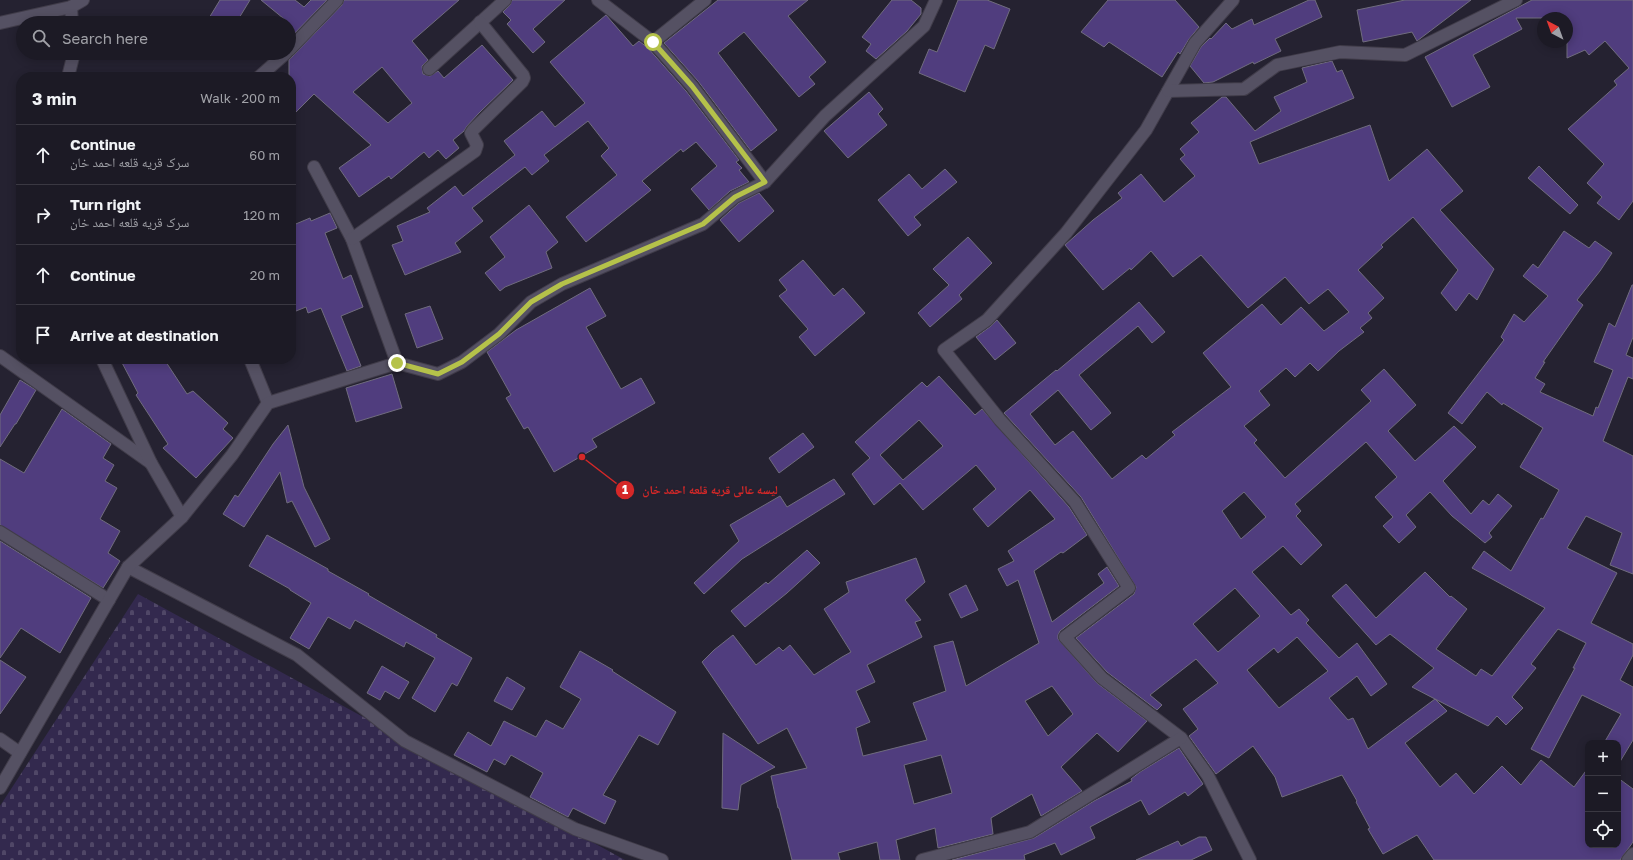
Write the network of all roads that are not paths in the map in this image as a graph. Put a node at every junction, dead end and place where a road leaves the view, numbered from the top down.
1 (83, 0) edge
2 (337, 0) edge
3 (505, 0) edge
4 (598, 0) edge
5 (705, 0) edge
6 (1233, 0) edge
7 (1516, 0) edge
8 (933, 1) edge
9 (71, 7) junction
10 (31, 16) edge
11 (72, 16) edge
12 (16, 19) edge
13 (480, 22) junction
14 (0, 23) edge
15 (653, 42) junction
16 (296, 43) edge
17 (72, 60) edge
18 (278, 60) edge
19 (429, 69) dead end
20 (69, 72) edge
21 (265, 72) edge
22 (1168, 91) junction
23 (314, 167) dead end
24 (765, 182) junction
25 (352, 239) junction
26 (0, 356) edge
27 (397, 363) junction
28 (104, 364) edge
29 (252, 364) edge
30 (268, 403) junction
31 (151, 463) junction
32 (182, 517) junction
33 (0, 532) edge
34 (128, 567) junction
35 (109, 600) junction
36 (1181, 738) junction
37 (0, 739) edge
38 (20, 753) junction
39 (0, 788) edge
40 (1633, 854) edge
41 (662, 860) edge
42 (922, 860) edge
43 (1250, 860) edge
44 (1628, 860) edge

1 - 9 street
2 - 16 street
3 - 13 street
4 - 15 street
5 - 15 street
6 - 22 street
7 - 22 street
8 - 24 street
9 - 10 street
9 - 11 street
12 - 14 street
13 - 19 street
13 - 25 street
15 - 24 street
17 - 20 street
18 - 21 street
22 - 36 street
23 - 25 street
24 - 27 street
25 - 27 street
26 - 31 street
27 - 30 street
28 - 31 street
29 - 30 street
30 - 32 street
31 - 32 street
32 - 34 street
33 - 35 street
34 - 35 street
34 - 41 street
35 - 38 street
36 - 42 street
36 - 43 street
37 - 38 street
38 - 39 street
40 - 44 street

